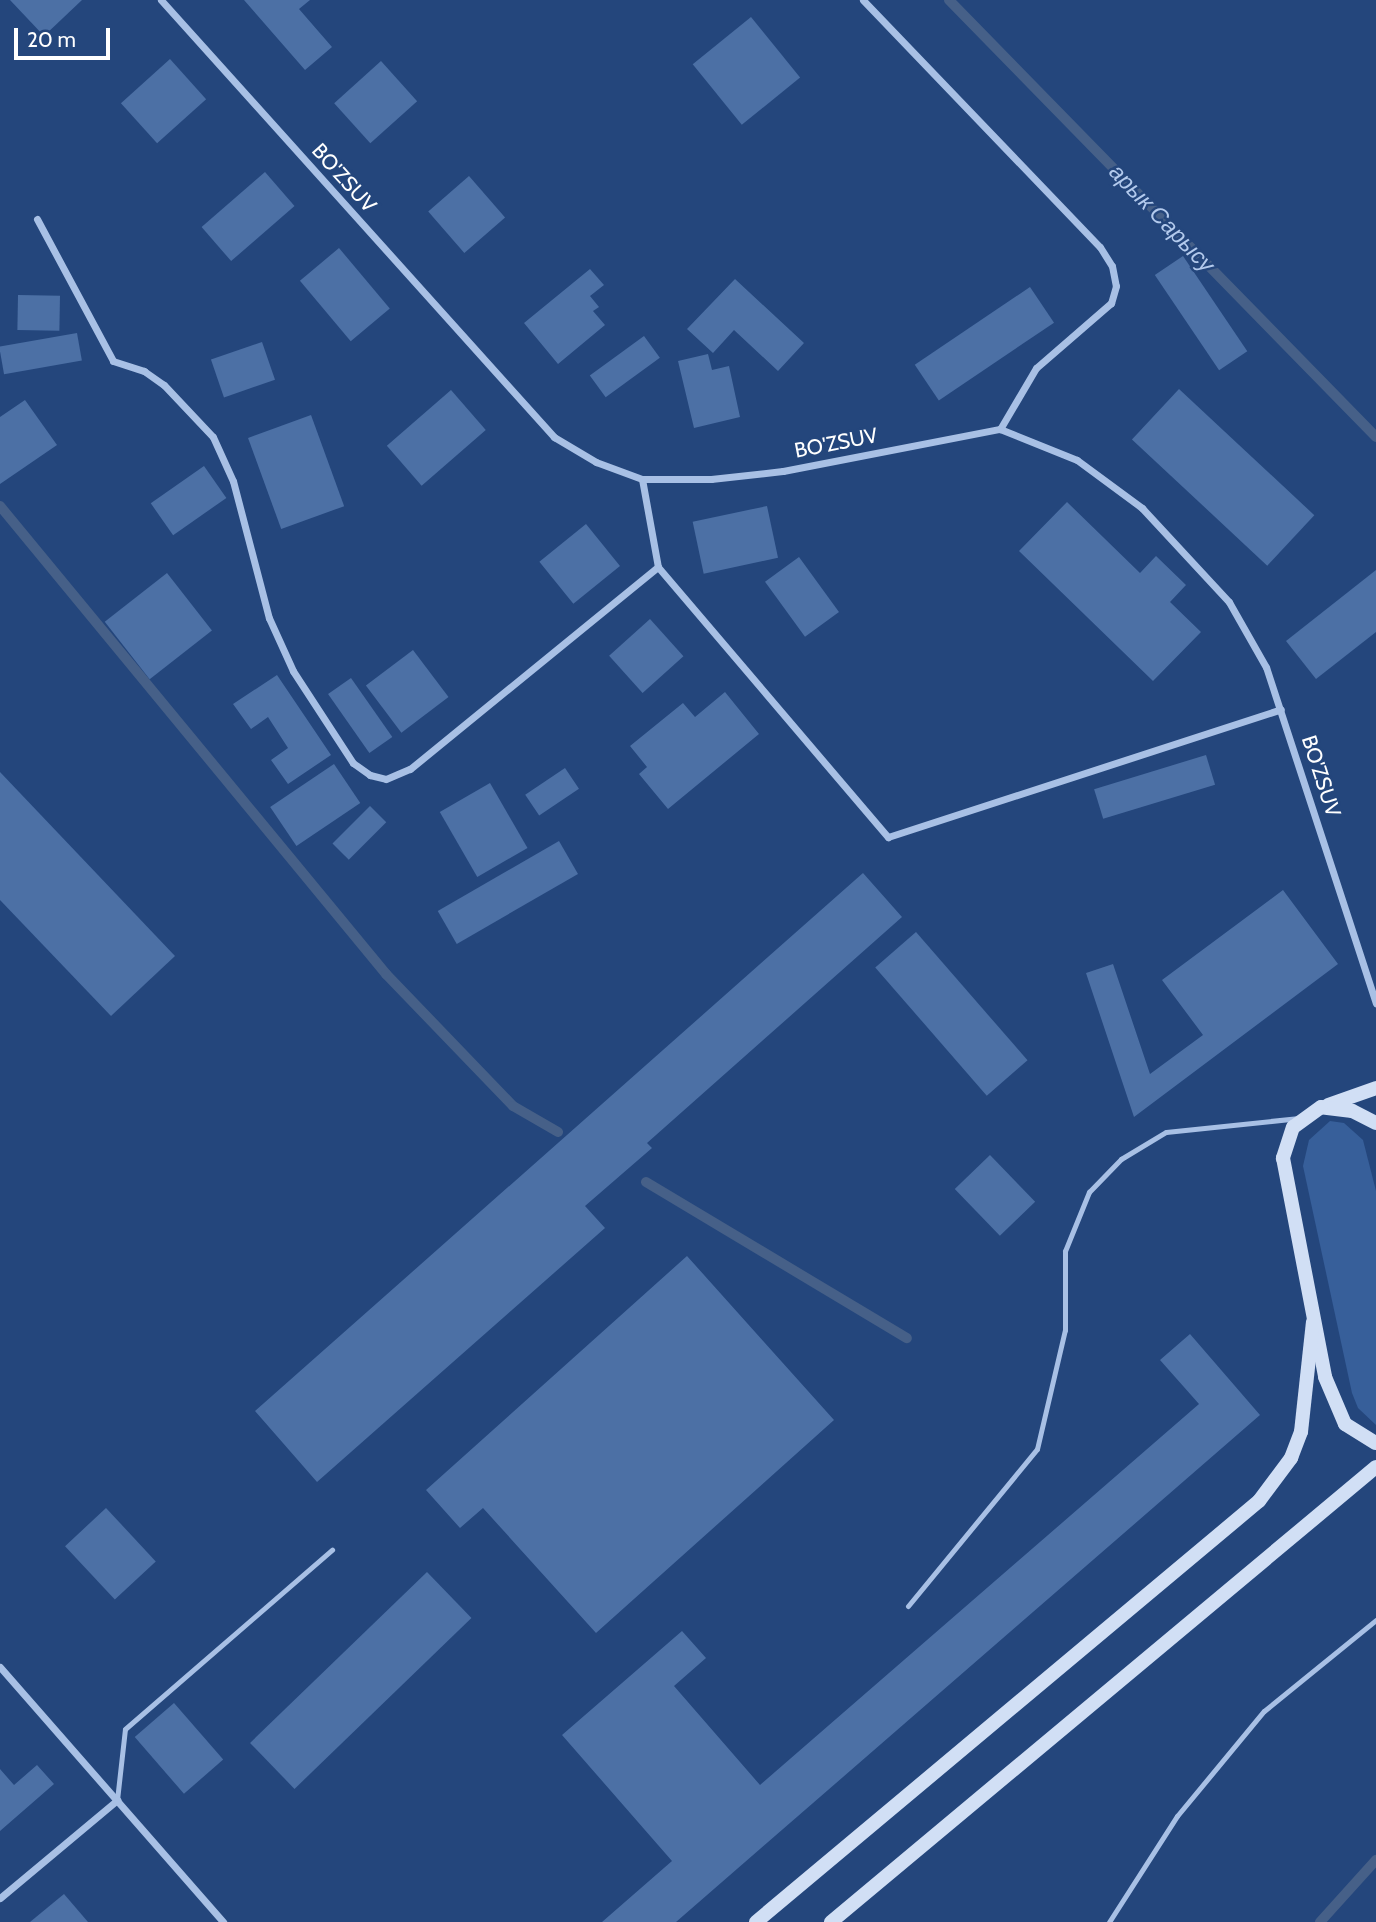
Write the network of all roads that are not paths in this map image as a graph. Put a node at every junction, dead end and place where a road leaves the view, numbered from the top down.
1 (160, 0) edge
2 (863, 0) edge
3 (37, 219) dead end
4 (1000, 429) junction
5 (642, 479) junction
6 (658, 567) junction
7 (1281, 709) junction
8 (1376, 1004) edge
9 (1376, 1088) edge
10 (1321, 1107) junction
11 (1302, 1118) junction
12 (1376, 1123) edge
13 (1313, 1322) junction
14 (1376, 1443) edge
15 (1376, 1467) edge
16 (332, 1550) dead end
17 (908, 1606) dead end
18 (1376, 1620) edge
19 (0, 1667) edge
20 (117, 1800) junction
21 (0, 1898) edge
22 (223, 1922) edge
23 (757, 1922) edge
24 (831, 1922) edge
25 (1109, 1922) edge

1 - 5 street, BO'ZSUV
2 - 4 street
3 - 6 street
4 - 5 street, BO'ZSUV
4 - 7 street, BO'ZSUV
5 - 6 street
6 - 7 street
7 - 8 street, BO'ZSUV
9 - 10 main road
10 - 11 main road
10 - 12 main road
11 - 13 main road
11 - 17 lane
13 - 14 main road
13 - 23 main road
15 - 24 main road
16 - 20 lane
18 - 25 lane
19 - 20 street
20 - 21 street
20 - 22 street

